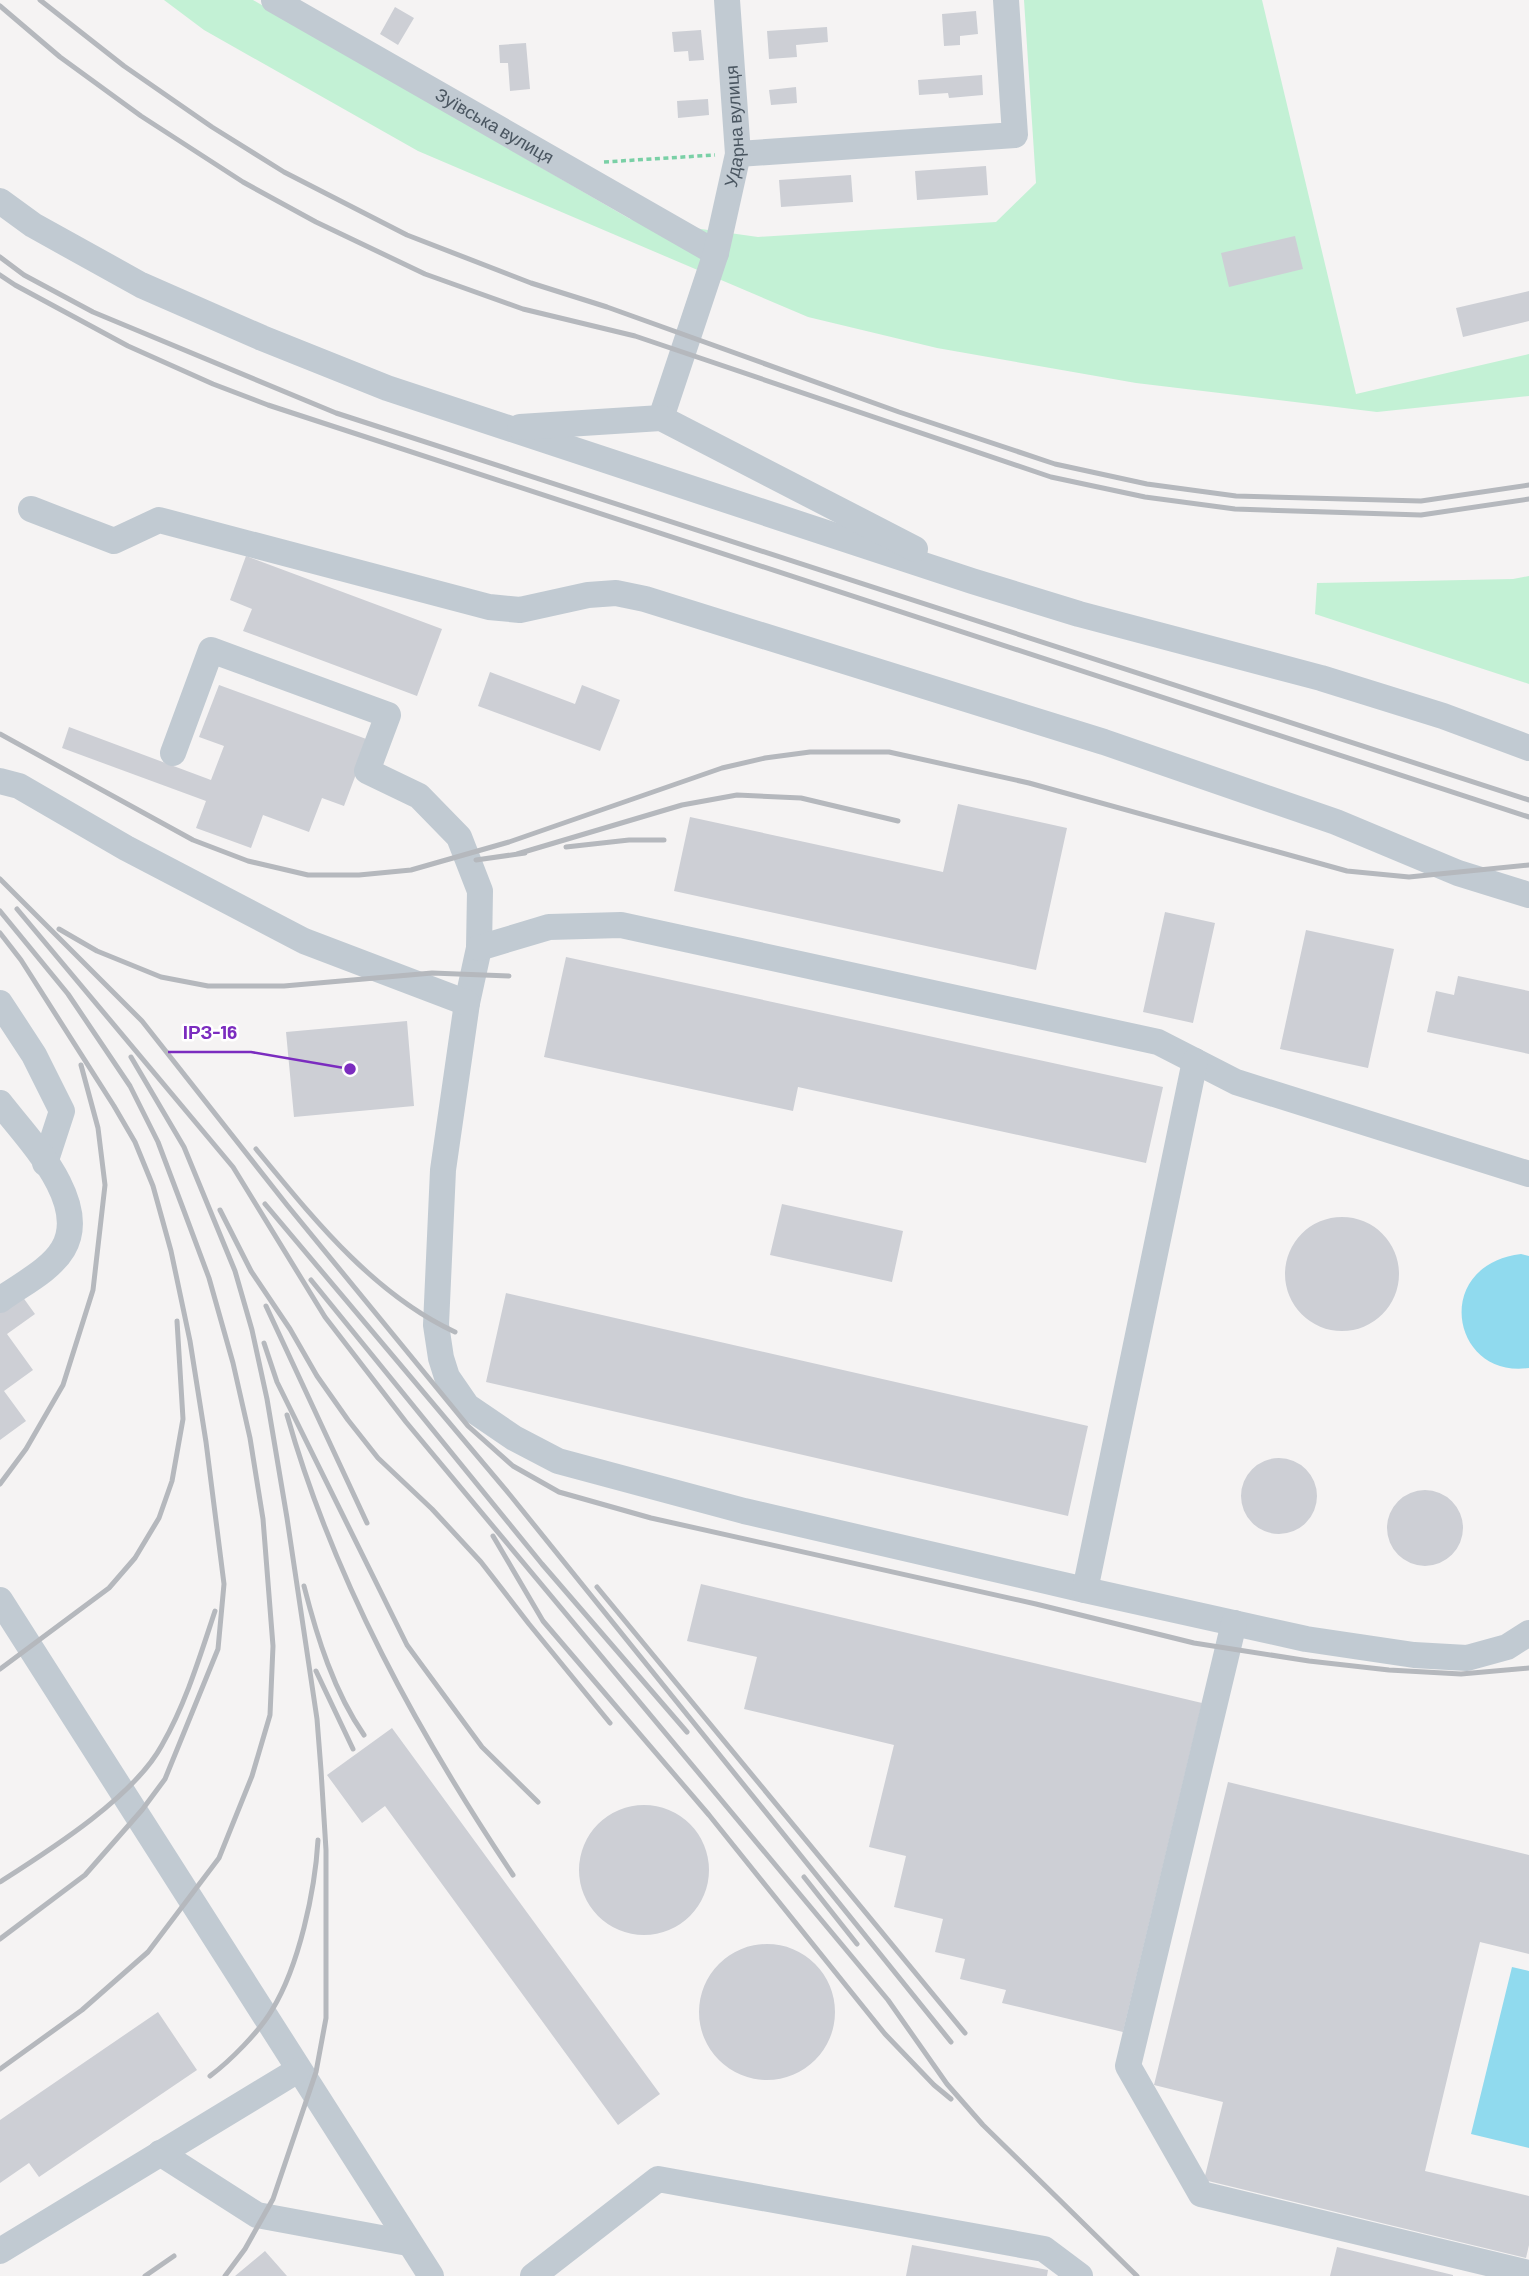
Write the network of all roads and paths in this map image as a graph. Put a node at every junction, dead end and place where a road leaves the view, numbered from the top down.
1 (274, 0) edge
2 (727, 0) edge
3 (1006, 0) edge
4 (738, 154) junction
5 (603, 162) dead end
6 (0, 201) edge
7 (716, 253) junction
8 (661, 418) junction
9 (506, 428) junction
10 (31, 509) dead end
11 (972, 581) junction
12 (1529, 748) edge
13 (173, 753) dead end
14 (0, 781) edge
15 (1529, 895) edge
16 (479, 948) junction
17 (0, 1003) edge
18 (467, 1003) junction
19 (1195, 1061) junction
20 (0, 1103) edge
21 (45, 1163) junction
22 (1529, 1174) edge
23 (0, 1300) edge
24 (1085, 1590) junction
25 (0, 1600) edge
26 (1234, 1623) junction
27 (1529, 1633) edge
28 (298, 2070) junction
29 (160, 2153) junction
30 (408, 2243) junction
31 (0, 2250) edge
32 (1529, 2273) edge
33 (431, 2276) edge
34 (533, 2276) edge
35 (1080, 2276) edge

1 - 7 street, Зуївська вулиця
2 - 4 street, Ударна вулиця
3 - 4 street
4 - 5 path
4 - 7 street, Ударна вулиця
6 - 9 street
7 - 8 street, Ударна вулиця
8 - 9 street
8 - 11 street
9 - 11 street
10 - 15 street
11 - 12 street
13 - 16 street
14 - 18 street
16 - 18 street
16 - 19 street
17 - 21 street
18 - 24 street
19 - 22 street
19 - 24 street
20 - 21 street
21 - 23 street
24 - 26 street
25 - 28 street
26 - 27 street
26 - 32 street
28 - 29 street
28 - 30 street
29 - 30 street
29 - 31 street
30 - 33 street
34 - 35 street

